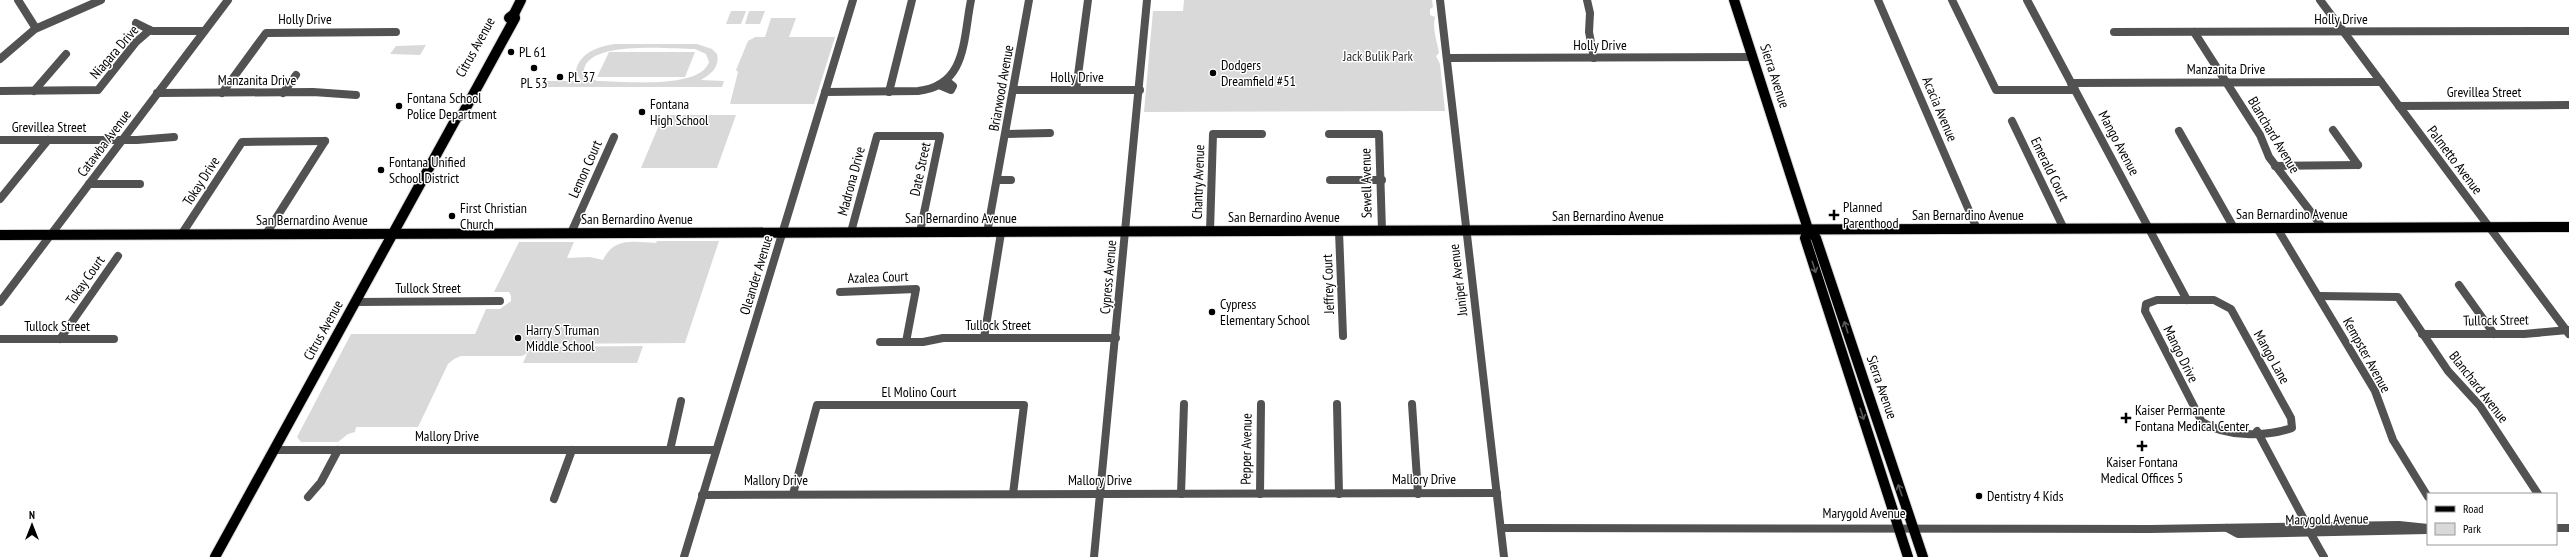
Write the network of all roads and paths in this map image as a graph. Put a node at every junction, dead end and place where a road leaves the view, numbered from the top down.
1 (18, 0) edge
2 (100, 0) edge
3 (228, 0) edge
4 (522, 0) edge
5 (853, 0) edge
6 (912, 0) edge
7 (971, 0) edge
8 (1029, 0) edge
9 (1088, 0) edge
10 (1147, 0) edge
11 (1440, 0) edge
12 (1587, 0) edge
13 (1734, 0) edge
14 (1878, 0) edge
15 (1952, 0) edge
16 (2027, 0) edge
17 (2320, 0) edge
18 (136, 23) dead end
19 (35, 27) junction
20 (150, 30) junction
21 (204, 31) junction
22 (2569, 31) edge
23 (396, 32) dead end
24 (2114, 32) dead end
25 (2194, 32) junction
26 (2343, 32) junction
27 (66, 54) dead end
28 (1753, 57) junction
29 (1446, 58) junction
30 (1594, 58) junction
31 (0, 59) edge
32 (296, 75) dead end
33 (2226, 82) junction
34 (2381, 82) junction
35 (2073, 86) junction
36 (1014, 90) junction
37 (1076, 90) junction
38 (1140, 90) junction
39 (0, 91) edge
40 (34, 91) junction
41 (826, 92) junction
42 (889, 92) junction
43 (157, 93) junction
44 (222, 93) junction
45 (284, 93) junction
46 (356, 95) dead end
47 (2569, 105) edge
48 (2398, 106) junction
49 (2012, 121) dead end
50 (2333, 130) dead end
51 (2179, 131) dead end
52 (1050, 133) dead end
53 (1006, 134) junction
54 (1262, 134) dead end
55 (1329, 134) dead end
56 (940, 136) joint
57 (174, 137) dead end
58 (614, 137) dead end
59 (0, 140) edge
60 (48, 140) junction
61 (122, 141) junction
62 (2275, 166) junction
63 (998, 180) junction
64 (1011, 180) dead end
65 (1330, 180) dead end
66 (1382, 180) junction
67 (89, 184) junction
68 (140, 184) dead end
69 (0, 199) edge
70 (2489, 227) junction
71 (2569, 227) edge
72 (2234, 228) junction
73 (2277, 228) junction
74 (2323, 228) junction
75 (1977, 229) junction
76 (2064, 229) junction
77 (2149, 229) junction
78 (1467, 230) junction
79 (1808, 230) junction
80 (1210, 231) junction
81 (1339, 231) junction
82 (1382, 231) junction
83 (851, 232) junction
84 (920, 232) junction
85 (987, 232) junction
86 (1125, 232) junction
87 (571, 233) junction
88 (784, 233) junction
89 (1001, 233) junction
90 (266, 234) junction
91 (394, 234) junction
92 (0, 235) edge
93 (49, 235) junction
94 (181, 235) junction
95 (118, 256) dead end
96 (2459, 285) dead end
97 (840, 292) dead end
98 (2319, 296) junction
99 (1, 298) edge
100 (2187, 300) junction
101 (500, 301) dead end
102 (356, 302) junction
103 (1835, 332) junction
104 (2568, 332) edge
105 (2422, 334) junction
106 (2494, 334) junction
107 (1343, 336) dead end
108 (984, 338) junction
109 (1116, 338) junction
110 (0, 339) edge
111 (60, 339) junction
112 (114, 339) dead end
113 (880, 342) dead end
114 (906, 342) junction
115 (1865, 384) junction
116 (681, 401) dead end
117 (1184, 404) dead end
118 (1261, 404) dead end
119 (1337, 404) dead end
120 (1412, 404) dead end
121 (2257, 431) junction
122 (274, 450) junction
123 (338, 450) junction
124 (572, 450) junction
125 (670, 450) junction
126 (716, 450) junction
127 (1497, 493) junction
128 (2537, 493) edge
129 (702, 494) junction
130 (793, 494) junction
131 (1013, 494) junction
132 (1100, 494) junction
133 (1181, 494) junction
134 (1260, 494) junction
135 (1339, 494) junction
136 (1418, 494) junction
137 (2427, 495) edge
138 (308, 497) dead end
139 (554, 498) dead end
140 (1898, 527) junction
141 (1501, 528) junction
142 (1912, 528) junction
143 (2309, 529) junction
144 (2427, 529) edge
145 (2427, 529) edge
146 (215, 557) edge
147 (684, 557) edge
148 (1094, 557) edge
149 (1504, 557) edge
150 (1908, 557) edge
151 (1922, 557) edge
152 (2324, 557) edge

1 - 19 street
2 - 19 street
3 - 21 street, Catawba Avenue
4 - 91 main road, Citrus Avenue
5 - 41 street, Oleander Avenue
6 - 42 street
7 - 42 street
8 - 36 street, Briarwood Avenue
9 - 37 street
10 - 38 street, Cypress Avenue
11 - 29 street, Juniper Avenue
12 - 30 street
13 - 28 main road, Sierra Avenue
14 - 75 street, Acacia Avenue
15 - 35 street, Manzanita Drive
16 - 35 street, Mango Avenue
17 - 26 street, Palmetto Avenue
18 - 20 street
19 - 31 street
20 - 21 street
20 - 40 street, Niagara Drive
21 - 43 street, Catawba Avenue
22 - 26 street, Holly Drive
23 - 44 street, Holly Drive
24 - 25 street, Holly Drive
25 - 26 street, Holly Drive
25 - 33 street, Blanchard Avenue
26 - 34 street, Palmetto Avenue
27 - 40 street
28 - 30 street, Holly Drive
28 - 79 main road, Sierra Avenue
29 - 30 street, Holly Drive
29 - 78 street, Juniper Avenue
32 - 45 street
33 - 34 street, Manzanita Drive
33 - 35 street, Manzanita Drive
33 - 62 street, Blanchard Avenue
34 - 48 street, Palmetto Avenue
35 - 77 street, Mango Avenue
36 - 37 street, Holly Drive
36 - 53 street, Briarwood Avenue
37 - 38 street, Holly Drive
38 - 86 street, Cypress Avenue
39 - 40 street
41 - 42 street
41 - 88 street, Oleander Avenue
43 - 44 street, Manzanita Drive
43 - 61 street, Catawba Avenue
44 - 45 street, Manzanita Drive
45 - 46 street, Manzanita Drive
47 - 48 street, Grevillea Street
48 - 70 street, Palmetto Avenue
49 - 76 street, Emerald Court
50 - 62 street
51 - 72 street
52 - 53 street
53 - 63 street, Briarwood Avenue
54 - 80 street, Chantry Avenue
55 - 66 street, Sewell Avenue
56 - 83 street, Madrona Drive
56 - 84 street, Date Street
57 - 61 street, Grevillea Street
58 - 87 street, Lemon Court
59 - 60 street, Grevillea Street
60 - 61 street, Grevillea Street
60 - 69 street
61 - 67 street, Catawba Avenue
62 - 74 street, Blanchard Avenue
63 - 64 street
63 - 85 street, Briarwood Avenue
65 - 66 street
66 - 82 street, Sewell Avenue
67 - 68 street
67 - 93 street, Catawba Avenue
70 - 71 main road, San Bernardino Avenue
70 - 74 main road, San Bernardino Avenue
70 - 104 street, Palmetto Avenue
72 - 73 main road, San Bernardino Avenue
72 - 77 main road, San Bernardino Avenue
73 - 74 main road, San Bernardino Avenue
73 - 98 street, Kempster Avenue
75 - 76 main road, San Bernardino Avenue
75 - 79 main road, San Bernardino Avenue
76 - 77 main road, San Bernardino Avenue
77 - 100 street, Mango Avenue
78 - 79 main road, San Bernardino Avenue
78 - 82 main road, San Bernardino Avenue
78 - 127 street, Juniper Avenue
79 -> 103 main road, Sierra Avenue
115 -> 79 main road, Sierra Avenue
80 - 81 main road, San Bernardino Avenue
80 - 86 main road, San Bernardino Avenue
81 - 82 main road, San Bernardino Avenue
81 - 107 street, Jeffrey Court
83 - 84 main road, San Bernardino Avenue
83 - 88 main road, San Bernardino Avenue
84 - 85 main road, San Bernardino Avenue
85 - 89 main road, San Bernardino Avenue
86 - 89 main road, San Bernardino Avenue
86 - 109 street, Cypress Avenue
87 - 88 main road, San Bernardino Avenue
87 - 91 main road, San Bernardino Avenue
88 - 126 street, Oleander Avenue
89 - 108 street
90 - 91 main road, San Bernardino Avenue
90 - 94 main road, San Bernardino Avenue
90 - 94 street, Tokay Drive
91 - 102 main road, Citrus Avenue
92 - 93 main road, San Bernardino Avenue
93 - 94 main road, San Bernardino Avenue
93 - 99 street, Catawba Avenue
95 - 111 street, Tokay Court
96 - 106 street
97 - 114 street, Azalea Court
98 - 105 street, Blanchard Avenue
98 - 137 street, Kempster Avenue
100 - 121 street, Mango Lane
100 - 121 street, Mango Drive
101 - 102 street, Tullock Street
102 - 122 main road, Citrus Avenue
103 - 115 main road
103 -> 140 main road, Sierra Avenue
104 - 106 street, Tullock Street
105 - 106 street, Tullock Street
105 - 128 street, Blanchard Avenue
108 - 109 street, Tullock Street
108 - 114 street, Tullock Street
109 - 132 street, Cypress Avenue
110 - 111 street, Tullock Street
111 - 112 street, Tullock Street
113 - 114 street, Tullock Street
142 -> 115 main road, Sierra Avenue
116 - 125 street
117 - 133 street
118 - 134 street, Pepper Avenue
119 - 135 street
120 - 136 street
121 - 143 street
122 - 123 street, Mallory Drive
122 - 146 main road, Citrus Avenue
123 - 124 street, Mallory Drive
123 - 138 street
124 - 125 street, Mallory Drive
124 - 139 street
125 - 126 street, Mallory Drive
126 - 129 street, Oleander Avenue
127 - 136 street, Mallory Drive
127 - 141 street, Juniper Avenue
129 - 130 street, Mallory Drive
129 - 147 street, Oleander Avenue
130 - 131 street, Mallory Drive
130 - 131 street, El Molino Court
131 - 132 street, Mallory Drive
132 - 133 street, Mallory Drive
132 - 148 street, Cypress Avenue
133 - 134 street, Mallory Drive
134 - 135 street, Mallory Drive
135 - 136 street, Mallory Drive
140 - 141 street, Marygold Avenue
140 - 142 street, Marygold Avenue
140 - 150 main road, Sierra Avenue
141 - 149 street, Juniper Avenue
142 - 143 street, Marygold Avenue
142 - 151 main road, Sierra Avenue
143 - 144 street, Marygold Avenue
143 - 145 street, Marygold Avenue
143 - 152 street

